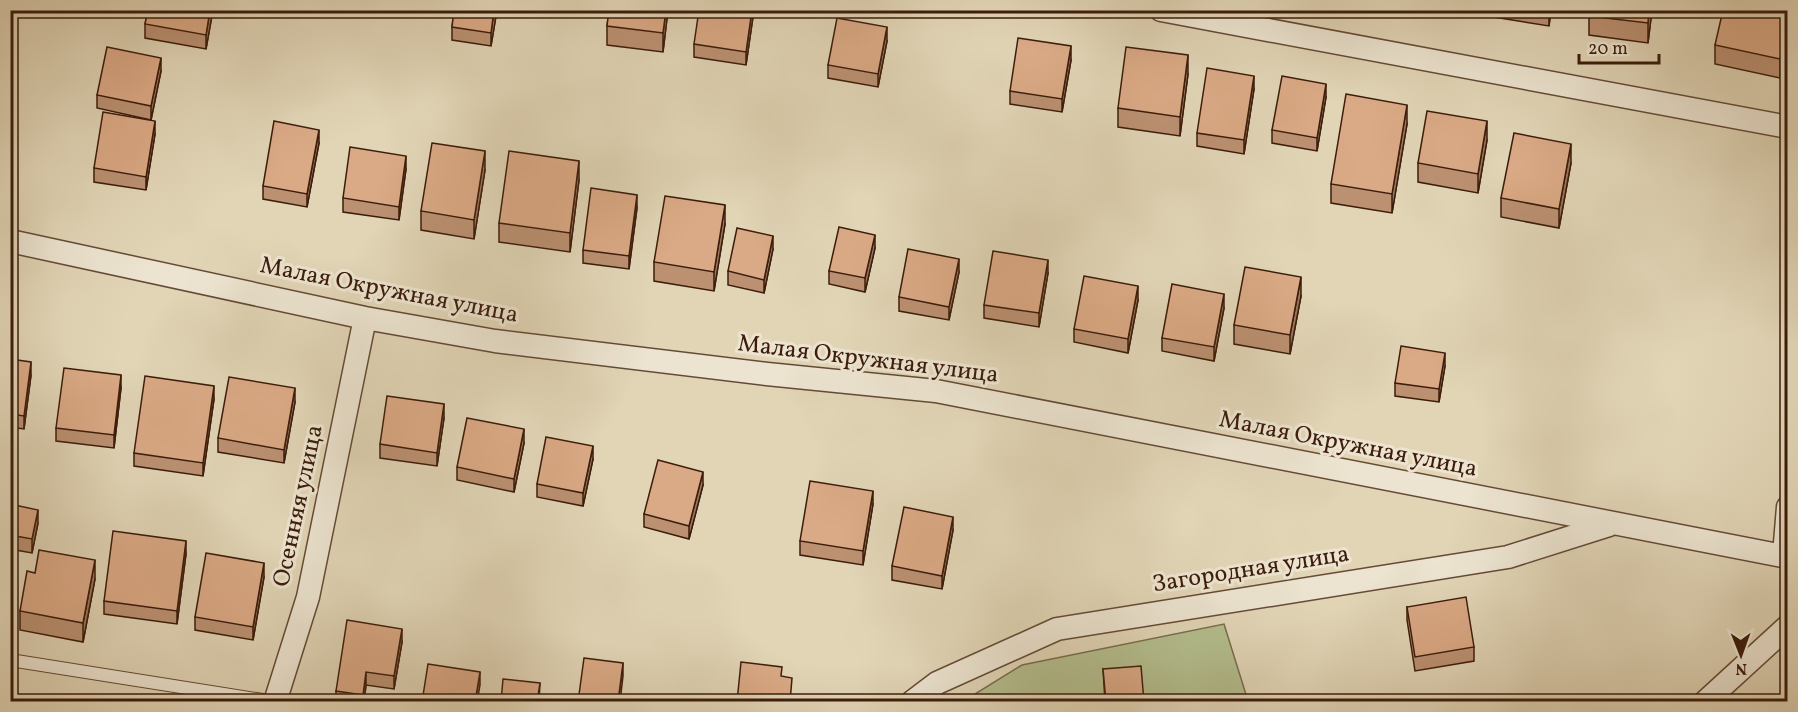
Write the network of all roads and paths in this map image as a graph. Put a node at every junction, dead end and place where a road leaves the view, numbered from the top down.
1 (1161, 10) edge
2 (1788, 127) edge
3 (10, 241) edge
4 (365, 318) junction
5 (1788, 507) edge
6 (1610, 524) junction
7 (1786, 556) edge
8 (1788, 626) edge
9 (10, 660) edge
10 (275, 702) edge
11 (912, 702) edge
12 (1705, 702) edge

1 - 2 street
3 - 4 street, Малая Окружная улица
4 - 6 street, Малая Окружная улица
4 - 10 street, Осенняя улица
5 - 7 street
6 - 7 street, Малая Окружная улица
6 - 11 street, Загородная улица
8 - 12 street
9 - 10 lane

